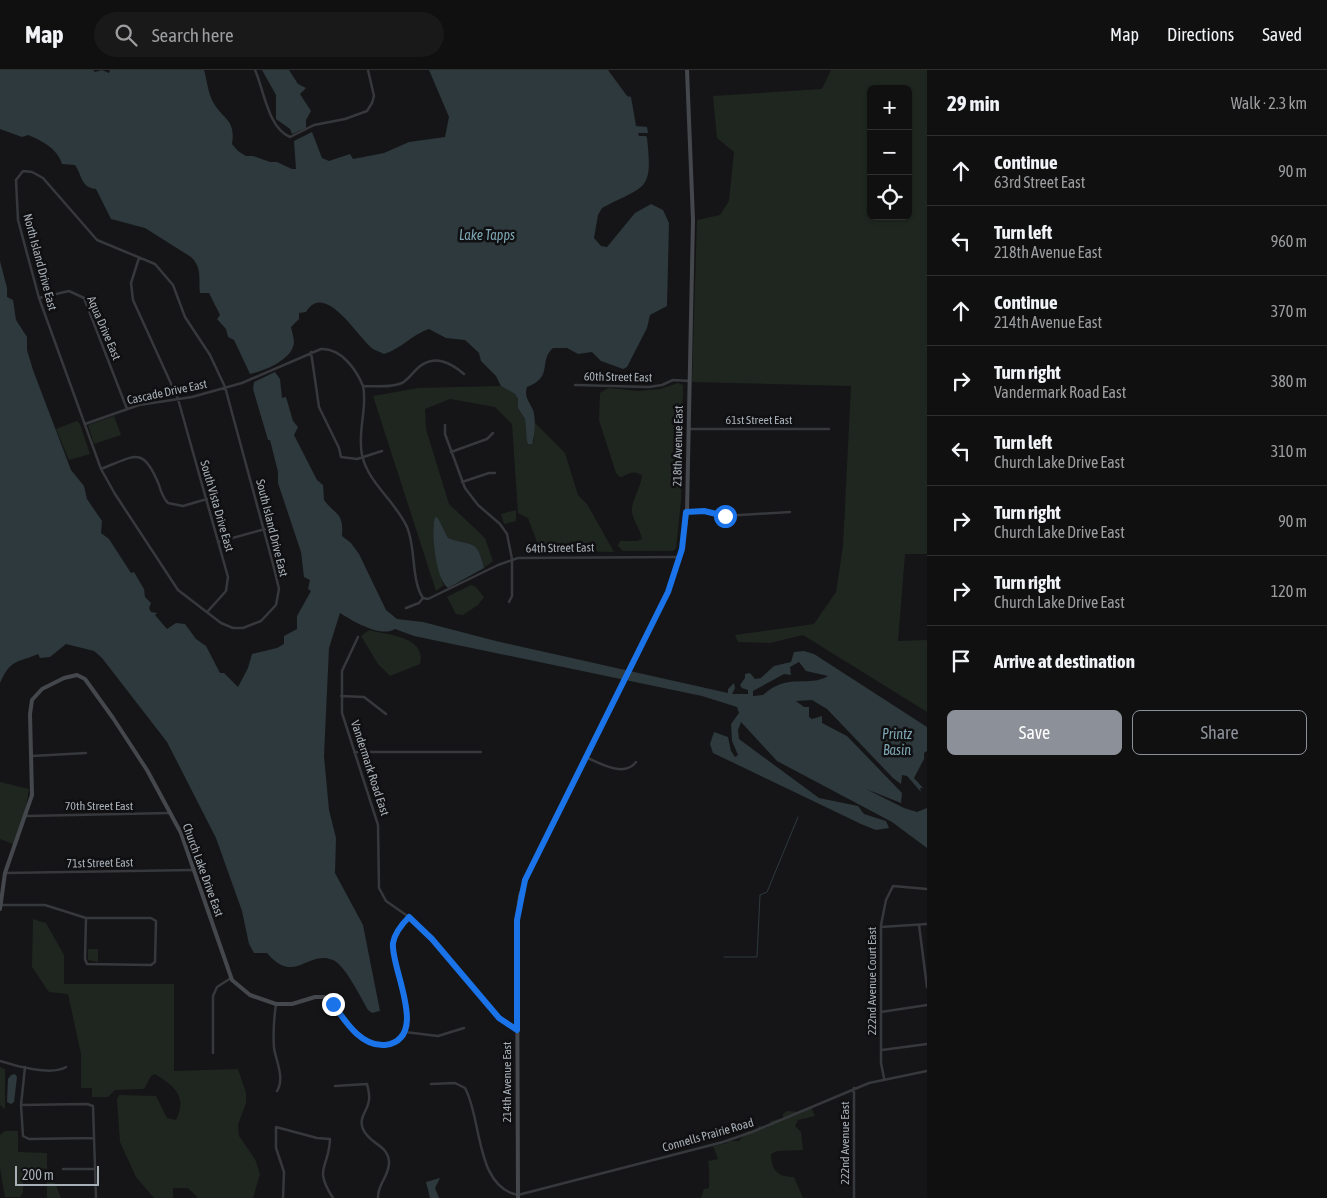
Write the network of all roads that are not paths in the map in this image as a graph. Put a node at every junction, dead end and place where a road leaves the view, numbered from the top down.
1 (254, 70) edge
2 (368, 70) edge
3 (687, 70) edge
4 (139, 258) junction
5 (39, 298) junction
6 (311, 352) junction
7 (464, 374) dead end
8 (690, 381) junction
9 (575, 385) dead end
10 (363, 386) junction
11 (225, 388) junction
12 (178, 399) junction
13 (127, 409) junction
14 (85, 424) junction
15 (445, 425) dead end
16 (688, 429) junction
17 (829, 429) dead end
18 (493, 433) dead end
19 (382, 451) dead end
20 (451, 452) junction
21 (363, 458) junction
22 (101, 469) junction
23 (495, 473) dead end
24 (462, 482) junction
25 (206, 499) junction
26 (686, 512) junction
27 (790, 512) dead end
28 (265, 529) junction
29 (218, 542) junction
30 (666, 557) junction
31 (680, 557) junction
32 (512, 559) junction
33 (676, 567) junction
34 (424, 598) junction
35 (509, 602) dead end
36 (406, 608) dead end
37 (208, 611) junction
38 (358, 638) dead end
39 (341, 696) junction
40 (386, 714) dead end
41 (354, 752) junction
42 (481, 752) dead end
43 (86, 753) dead end
44 (32, 756) junction
45 (585, 757) junction
46 (636, 762) dead end
47 (171, 813) junction
48 (27, 816) junction
49 (194, 870) junction
50 (5, 873) junction
51 (526, 877) joint
52 (927, 889) edge
53 (0, 906) edge
54 (0, 909) edge
55 (409, 917) junction
56 (86, 918) junction
57 (927, 924) edge
58 (918, 925) junction
59 (881, 927) junction
60 (231, 978) junction
61 (927, 987) edge
62 (276, 1004) junction
63 (927, 1005) edge
64 (881, 1012) junction
65 (464, 1028) dead end
66 (517, 1030) junction
67 (405, 1032) junction
68 (927, 1044) edge
69 (881, 1050) junction
70 (213, 1053) dead end
71 (0, 1061) edge
72 (26, 1067) junction
73 (66, 1067) dead end
74 (927, 1071) edge
75 (884, 1078) junction
76 (431, 1084) dead end
77 (335, 1086) dead end
78 (854, 1088) junction
79 (277, 1091) dead end
80 (21, 1105) junction
81 (94, 1138) junction
82 (63, 1169) dead end
83 (95, 1169) junction
84 (518, 1196) edge
85 (96, 1198) edge
86 (283, 1198) edge
87 (333, 1198) edge
88 (378, 1198) edge
89 (854, 1198) edge

1 - 2 street
3 - 8 street, 218th Avenue East
4 - 5 street, North Island Drive East
4 - 11 street, North Island Drive East
4 - 12 street, South Vista Drive East
5 - 13 street, Aqua Drive East
5 - 14 street, North Island Drive East
6 - 10 street
6 - 11 street, Cascade Drive East
6 - 21 street
7 - 10 street
8 - 9 street, 60th Street East
8 - 16 street, 218th Avenue East
10 - 21 street
11 - 12 street, Cascade Drive East
11 - 28 street, South Island Drive East
12 - 13 street, Cascade Drive East
12 - 25 street, South Vista Drive East
13 - 14 street, Cascade Drive East
14 - 22 street, South Island Drive East
15 - 20 street
16 - 17 street, 61st Street East
16 - 26 street, 218th Avenue East
18 - 20 street
19 - 21 street
20 - 24 street
21 - 34 street
22 - 25 street
22 - 37 street, South Island Drive East
23 - 24 street
24 - 32 street
25 - 29 street, South Vista Drive East
26 - 27 street
26 - 31 street, 218th Avenue East
28 - 29 street
28 - 37 street, South Island Drive East
29 - 37 street, South Vista Drive East
30 - 31 street, 64th Street East
30 - 32 street, 64th Street East
30 - 33 street
31 - 33 street, 218th Avenue East
32 - 34 street, 64th Street East
32 - 35 street
33 - 45 street, 218th Avenue East
34 - 36 street, 64th Street East
38 - 39 street, Vandermark Road East
39 - 40 street
39 - 41 street, Vandermark Road East
41 - 42 street
41 - 55 street, Vandermark Road East
43 - 44 street
44 - 47 street, Church Lake Drive East
44 - 48 street, Church Lake Drive East
45 - 46 street
45 - 51 street, 218th Avenue East
47 - 48 street, 70th Street East
47 - 49 street, Church Lake Drive East
48 - 50 street, Church Lake Drive East
49 - 50 street, 71st Street East
49 - 60 street, Church Lake Drive East
50 - 53 street, Church Lake Drive East
51 - 66 street, 214th Avenue East
52 - 59 street, 222nd Avenue Court East
53 - 54 street, Church Lake Drive East
53 - 56 street
55 - 66 street, Vandermark Road East
55 - 67 street
56 - 56 street
57 - 58 street
58 - 59 street
58 - 61 street
59 - 64 street, 222nd Avenue Court East
60 - 62 street
60 - 70 street
62 - 67 street
62 - 79 street
63 - 64 street
64 - 69 street, 222nd Avenue Court East
65 - 67 street
66 - 84 street, 214th Avenue East
68 - 69 street
69 - 75 street, 222nd Avenue Court East
71 - 72 street
72 - 73 street
72 - 80 street
74 - 75 street, Connells Prairie Road
75 - 78 street, Connells Prairie Road
76 - 84 street
77 - 88 street
78 - 84 street, Connells Prairie Road
78 - 89 street, 222nd Avenue East
80 - 81 street
80 - 81 street
81 - 83 street
82 - 83 street
83 - 85 street
86 - 87 street

